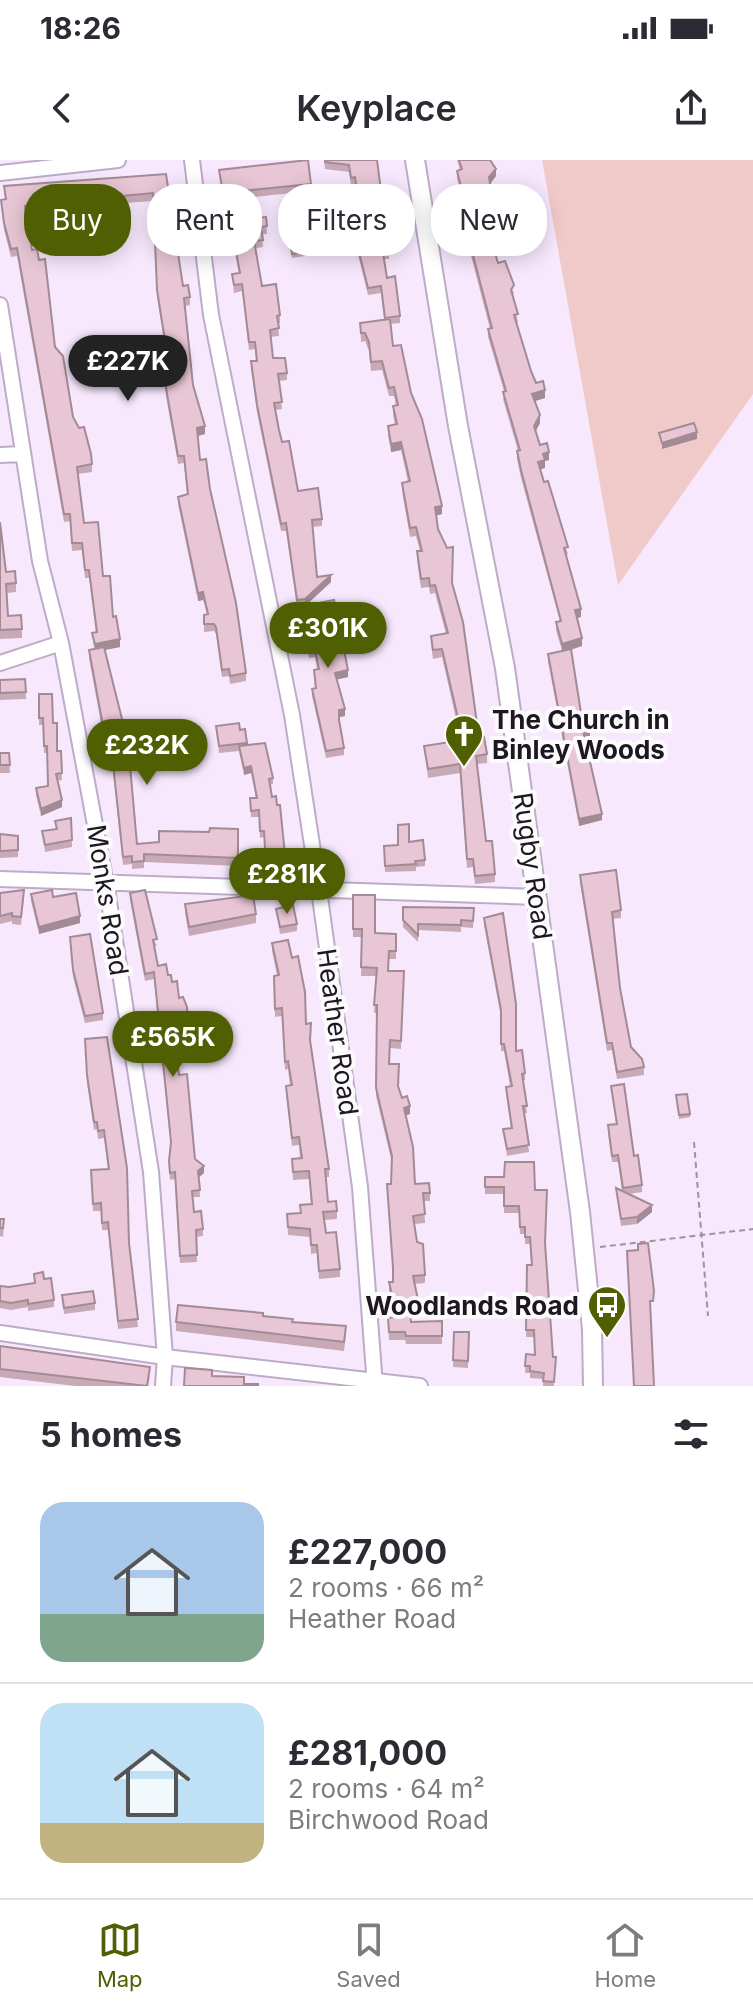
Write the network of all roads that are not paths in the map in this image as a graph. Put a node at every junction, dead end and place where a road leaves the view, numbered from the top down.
1 (118, 160) edge
2 (192, 160) edge
3 (415, 160) edge
4 (0, 173) edge
5 (0, 305) edge
6 (23, 454) junction
7 (0, 455) edge
8 (61, 643) junction
9 (0, 663) edge
10 (0, 879) edge
11 (105, 881) junction
12 (319, 890) junction
13 (538, 897) junction
14 (0, 1333) edge
15 (165, 1357) junction
16 (375, 1384) edge
17 (163, 1386) edge
18 (420, 1386) edge
19 (593, 1386) edge

1 - 4 street
2 - 12 street, Heather Road
3 - 13 main road, Rugby Road
5 - 6 street, Monks Road
6 - 7 street
6 - 8 street, Monks Road
8 - 9 street
8 - 11 street, Monks Road
10 - 11 street
11 - 12 street
11 - 15 street, Monks Road
12 - 13 street
12 - 16 street, Heather Road
13 - 19 main road, Rugby Road
14 - 15 street
15 - 16 street
15 - 17 street, Monks Road
16 - 18 street

